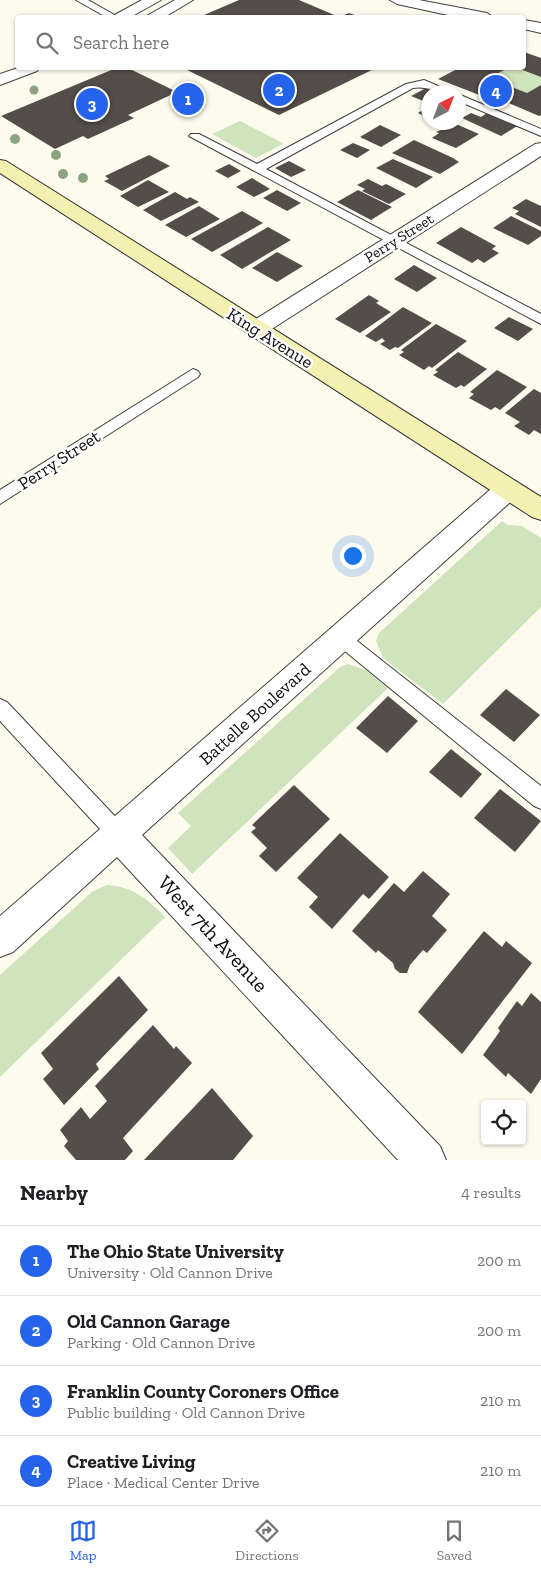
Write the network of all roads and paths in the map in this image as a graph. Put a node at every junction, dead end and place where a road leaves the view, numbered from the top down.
1 (81, 0) edge
2 (154, 0) edge
3 (186, 0) edge
4 (397, 0) edge
5 (110, 15) edge
6 (122, 15) edge
7 (156, 15) edge
8 (472, 15) edge
9 (15, 59) edge
10 (0, 65) edge
11 (26, 70) edge
12 (0, 80) edge
13 (429, 85) edge
14 (466, 100) edge
15 (541, 133) edge
16 (195, 136) dead end
17 (541, 148) edge
18 (0, 166) edge
19 (257, 169) junction
20 (394, 242) junction
21 (539, 315) edge
22 (256, 329) junction
23 (193, 374) dead end
24 (508, 489) junction
25 (0, 498) edge
26 (541, 510) edge
27 (341, 638) junction
28 (0, 708) edge
29 (541, 798) edge
30 (119, 835) junction
31 (0, 938) edge
32 (426, 1160) edge

1 - 5 lane
2 - 6 street
3 - 7 street
4 - 8 street
9 - 10 street
11 - 12 street
13 - 19 lane
14 - 15 lane
16 - 19 lane
17 - 20 street, Perry Street
18 - 22 street, King Avenue
19 - 20 lane
20 - 21 lane
20 - 22 street, Perry Street
22 - 24 street, King Avenue
23 - 25 lane, Perry Street
24 - 26 street, King Avenue
24 - 27 street, Battelle Boulevard
27 - 29 lane
27 - 30 street, Battelle Boulevard
28 - 30 lane, West 7th Avenue
30 - 31 street, Battelle Boulevard
30 - 32 street, West 7th Avenue

